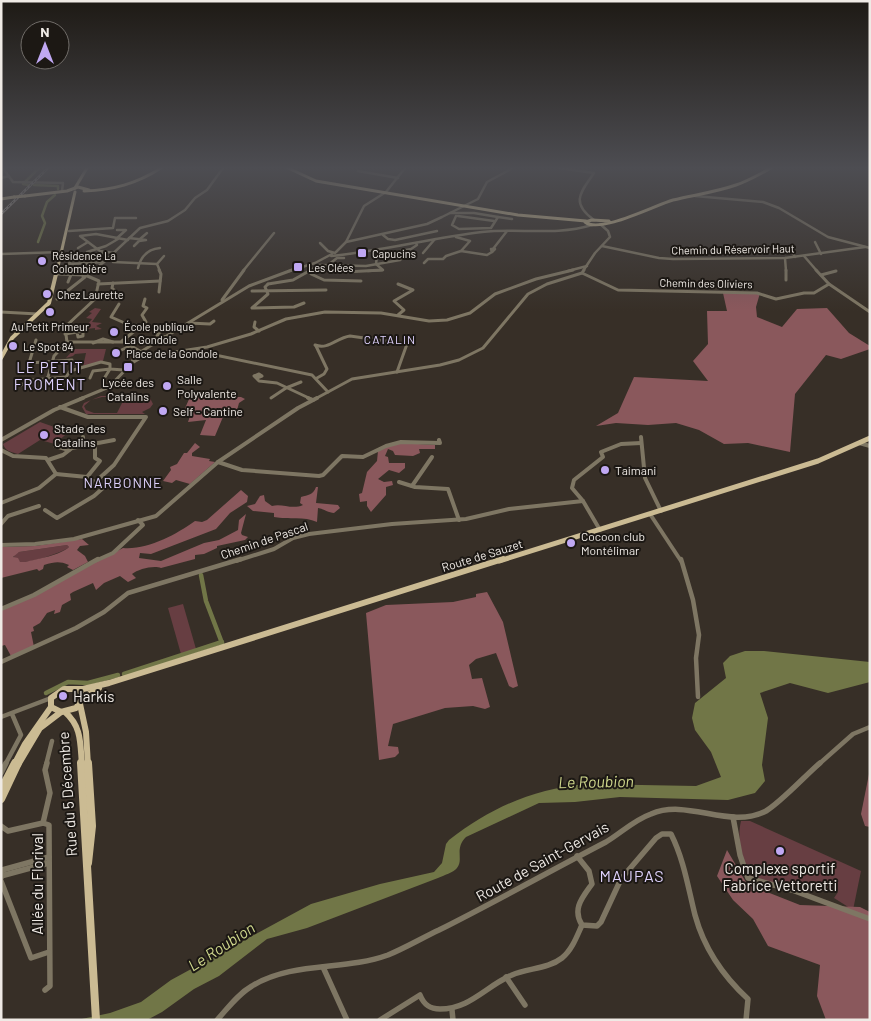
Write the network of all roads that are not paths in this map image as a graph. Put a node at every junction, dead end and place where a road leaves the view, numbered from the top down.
1 (68, 216) edge
2 (73, 216) edge
3 (176, 216) edge
4 (359, 216) edge
5 (445, 216) edge
6 (452, 216) edge
7 (456, 216) junction
8 (464, 216) edge
9 (486, 216) edge
10 (524, 216) edge
11 (585, 216) edge
12 (634, 216) edge
13 (792, 216) edge
14 (498, 217) junction
15 (136, 218) dead end
16 (473, 218) junction
17 (512, 219) dead end
18 (495, 221) junction
19 (587, 221) junction
20 (468, 223) dead end
21 (599, 223) junction
22 (592, 226) junction
23 (130, 228) dead end
24 (584, 228) junction
25 (605, 229) joint
26 (117, 230) dead end
27 (126, 230) junction
28 (69, 231) junction
29 (437, 231) dead end
30 (507, 231) junction
31 (147, 233) dead end
32 (274, 233) dead end
33 (383, 235) junction
34 (449, 237) junction
35 (117, 239) junction
36 (129, 239) junction
37 (435, 239) junction
38 (140, 240) junction
39 (88, 242) junction
40 (346, 242) junction
41 (815, 242) dead end
42 (320, 243) dead end
43 (416, 243) junction
44 (134, 246) dead end
45 (602, 246) junction
46 (865, 247) junction
47 (78, 248) dead end
48 (160, 248) dead end
49 (870, 248) edge
50 (98, 249) junction
51 (63, 250) junction
52 (791, 250) dead end
53 (87, 252) dead end
54 (106, 252) junction
55 (114, 252) junction
56 (461, 252) junction
57 (337, 253) junction
58 (422, 253) dead end
59 (1, 254) edge
60 (821, 254) junction
61 (90, 256) dead end
62 (164, 256) dead end
63 (804, 256) junction
64 (403, 257) dead end
65 (795, 257) junction
66 (344, 258) dead end
67 (785, 258) junction
68 (94, 262) junction
69 (104, 262) junction
70 (114, 262) dead end
71 (138, 263) junction
72 (424, 263) dead end
73 (158, 264) junction
74 (328, 264) junction
75 (376, 264) junction
76 (86, 265) dead end
77 (316, 265) junction
78 (587, 266) junction
79 (73, 268) joint
80 (138, 268) dead end
81 (311, 269) junction
82 (836, 271) dead end
83 (345, 272) dead end
84 (582, 273) junction
85 (58, 274) junction
86 (70, 274) junction
87 (820, 275) junction
88 (86, 277) junction
89 (786, 280) dead end
90 (160, 281) junction
91 (264, 281) junction
92 (360, 281) dead end
93 (68, 282) dead end
94 (113, 283) junction
95 (98, 284) junction
96 (268, 284) junction
97 (398, 284) dead end
98 (829, 284) junction
99 (115, 290) dead end
100 (266, 290) junction
101 (326, 290) dead end
102 (257, 291) dead end
103 (159, 292) dead end
104 (275, 292) junction
105 (268, 294) junction
106 (57, 299) dead end
107 (145, 299) dead end
108 (222, 301) junction
109 (304, 303) dead end
110 (119, 304) dead end
111 (1, 312) edge
112 (870, 312) edge
113 (38, 314) junction
114 (398, 315) junction
115 (72, 319) junction
116 (80, 320) dead end
117 (214, 321) dead end
118 (255, 322) dead end
119 (189, 323) junction
120 (141, 326) junction
121 (178, 330) junction
122 (259, 331) junction
123 (77, 332) dead end
124 (65, 334) junction
125 (166, 337) junction
126 (36, 340) dead end
127 (122, 341) junction
128 (67, 342) junction
129 (315, 345) joint
130 (130, 346) junction
131 (194, 350) joint
132 (199, 350) junction
133 (115, 353) dead end
134 (141, 353) junction
135 (151, 355) joint
136 (1, 358) edge
137 (52, 362) junction
138 (132, 363) joint
139 (71, 364) dead end
140 (110, 369) junction
141 (124, 370) junction
142 (398, 372) junction
143 (105, 377) dead end
144 (90, 378) dead end
145 (257, 378) dead end
146 (317, 378) junction
147 (46, 379) junction
148 (301, 382) dead end
149 (41, 383) dead end
150 (21, 385) dead end
151 (286, 388) junction
152 (328, 392) junction
153 (271, 398) dead end
154 (313, 400) junction
155 (60, 407) junction
156 (13, 434) joint
157 (870, 436) edge
158 (82, 437) dead end
159 (641, 437) dead end
160 (114, 440) dead end
161 (439, 440) dead end
162 (1, 441) edge
163 (95, 443) junction
164 (641, 443) junction
165 (859, 443) junction
166 (83, 445) junction
167 (56, 446) dead end
168 (870, 446) edge
169 (1, 450) edge
170 (69, 450) junction
171 (432, 457) dead end
172 (48, 460) junction
173 (218, 462) junction
174 (56, 474) junction
175 (87, 477) junction
176 (398, 482) dead end
177 (94, 483) junction
178 (412, 486) junction
179 (583, 501) junction
180 (1, 502) edge
181 (39, 506) dead end
182 (45, 510) dead end
183 (661, 511) junction
184 (650, 514) junction
185 (156, 516) junction
186 (138, 520) junction
187 (458, 520) junction
188 (1, 524) edge
189 (144, 525) junction
190 (600, 530) junction
191 (1, 545) edge
192 (2, 608) edge
193 (1, 662) edge
194 (108, 683) junction
195 (79, 689) junction
196 (698, 696) dead end
197 (52, 698) junction
198 (82, 701) junction
199 (51, 707) junction
200 (63, 712) junction
201 (12, 714) junction
202 (1, 718) edge
203 (870, 727) edge
204 (52, 741) dead end
205 (1, 773) edge
206 (1, 790) edge
207 (1, 799) edge
208 (733, 817) junction
209 (43, 824) junction
210 (1, 826) edge
211 (577, 856) junction
212 (49, 860) junction
213 (1, 878) edge
214 (86, 879) junction
215 (688, 882) joint
216 (870, 919) edge
217 (582, 925) junction
218 (50, 952) junction
219 (323, 967) junction
220 (506, 977) junction
221 (45, 990) dead end
222 (526, 1005) dead end
223 (452, 1010) junction
224 (96, 1020) edge
225 (217, 1020) edge
226 (347, 1020) edge
227 (380, 1020) edge
228 (453, 1020) edge
229 (746, 1020) edge

1 - 51 main road
2 - 28 main road
3 - 36 street
4 - 40 street
5 - 33 street
6 - 7 street
7 - 16 street
7 - 18 street
8 - 18 street
9 - 14 street
10 - 19 main road
11 - 19 street
12 - 21 main road
13 - 46 street
14 - 17 street
14 - 18 street
15 - 28 street
16 - 18 street
16 - 20 street
19 - 21 main road
19 - 22 main road
19 - 24 street
21 - 22 main road
21 - 25 street
22 - 24 street
23 - 27 street
24 - 30 street
25 - 45 street
26 - 27 street
27 - 35 street
28 - 51 main road
29 - 33 street
30 - 34 street
30 - 56 street
31 - 38 street
32 - 108 street
33 - 40 street
34 - 37 street
34 - 56 street
35 - 36 street
35 - 39 street
35 - 50 street
36 - 38 street
36 - 55 street
37 - 43 street
37 - 58 street
38 - 44 street
39 - 47 street
39 - 50 street
40 - 57 street
41 - 60 street
42 - 57 street
43 - 57 street
43 - 75 street
45 - 67 street, Chemin du Réservoir Haut
45 - 78 street
46 - 49 street
46 - 60 street, Chemin du Réservoir Haut
48 - 71 street
50 - 53 street
50 - 54 street
51 - 59 street
51 - 85 main road
52 - 65 street
54 - 55 street
54 - 61 street
55 - 69 street
56 - 72 street
57 - 77 street
60 - 63 street, Chemin du Réservoir Haut
62 - 73 street
63 - 65 street, Chemin du Réservoir Haut
63 - 87 street
64 - 75 street
65 - 67 street, Chemin du Réservoir Haut
66 - 74 street
67 - 89 street
68 - 68 street
68 - 69 street
69 - 88 street
70 - 71 street
71 - 73 street
71 - 80 street
73 - 90 street
74 - 75 street
74 - 77 street
75 - 83 street
76 - 79 street
77 - 81 street
77 - 91 street
78 - 84 street
78 - 114 street
79 - 86 street
81 - 92 street
81 - 96 street
82 - 87 street
84 - 98 street, Chemin des Oliviers
84 - 142 street
85 - 86 street
85 - 113 main road
86 - 88 street
86 - 93 street
87 - 98 street
88 - 95 street
88 - 106 street
90 - 94 street
90 - 103 street
91 - 96 street
91 - 108 street
94 - 95 street
94 - 99 street
95 - 115 street
96 - 100 street
97 - 114 street
98 - 112 street
100 - 102 street
100 - 104 street
100 - 105 street
101 - 104 street
104 - 105 street
105 - 109 street
107 - 120 street
108 - 119 street
110 - 120 street
111 - 113 street
113 - 136 main road
114 - 122 street
115 - 116 street
115 - 124 street
117 - 119 street
118 - 122 street
119 - 121 street
120 - 127 street
121 - 125 street
121 - 125 street
122 - 132 street
123 - 124 street
124 - 128 street
125 - 134 street
126 - 137 street
127 - 128 street
127 - 130 street
127 - 134 street
128 - 137 street
129 - 142 street
129 - 146 street
130 - 133 street
130 - 134 street
131 - 132 street
131 - 135 street
132 - 146 street
134 - 135 street
134 - 138 street
137 - 139 street
137 - 147 street
138 - 141 street
140 - 141 street
140 - 143 street
140 - 144 street
140 - 147 street
141 - 155 street
142 - 152 street
145 - 151 street
146 - 152 street
147 - 149 street
147 - 150 street
148 - 151 street
151 - 153 street
151 - 154 street
152 - 154 street
154 - 173 street
155 - 156 street
155 - 177 street
156 - 162 street
157 - 165 main road, Route de Sauzet
158 - 166 street
159 - 164 street
160 - 163 street
161 - 173 street
163 - 166 street
163 - 175 street
164 - 179 street
164 - 183 street
165 - 168 street
165 - 183 main road, Route de Sauzet
166 - 170 street
167 - 170 street
169 - 172 street
170 - 172 street
171 - 178 street
172 - 174 street
173 - 185 street
174 - 175 street
174 - 180 street
175 - 177 street
176 - 178 street
177 - 182 street
178 - 187 street
179 - 187 street, Chemin de Pascal
179 - 190 street
181 - 188 street
183 - 184 main road, Route de Sauzet
184 - 190 main road, Route de Sauzet
184 - 196 street
185 - 186 street
185 - 189 street
186 - 189 street
186 - 191 street
187 - 193 street, Chemin de Pascal
189 - 192 street
190 - 194 main road, Route de Sauzet
194 - 195 main road, Route de Sauzet
194 - 198 main road, Route de Sauzet
195 - 197 main road, Route de Sauzet
195 - 198 main road, Rue du 5 Décembre
197 - 199 main road
197 - 201 street
198 - 200 main road, Route de Sauzet
198 - 214 main road, Rue du 5 Décembre
199 - 200 main road
199 - 206 main road
200 - 207 main road, Route de Sauzet
200 - 214 main road, Rue du 5 Décembre
201 - 202 street
201 - 205 street
203 - 208 street, Route de Saint-Gervais
204 - 209 street
208 - 211 street, Route de Saint-Gervais
208 - 216 street
209 - 210 street, Allée du Florival
209 - 212 street, Allée du Florival
211 - 217 street
211 - 219 street, Route de Saint-Gervais
212 - 213 street
212 - 218 street, Allée du Florival
213 - 218 street
214 - 224 main road, Rue du 5 Décembre
215 - 217 street
215 - 229 street
217 - 220 street
218 - 221 street, Allée du Florival
219 - 225 street, Route de Saint-Gervais
219 - 226 street
220 - 222 street
220 - 223 street
223 - 227 street
223 - 228 street

